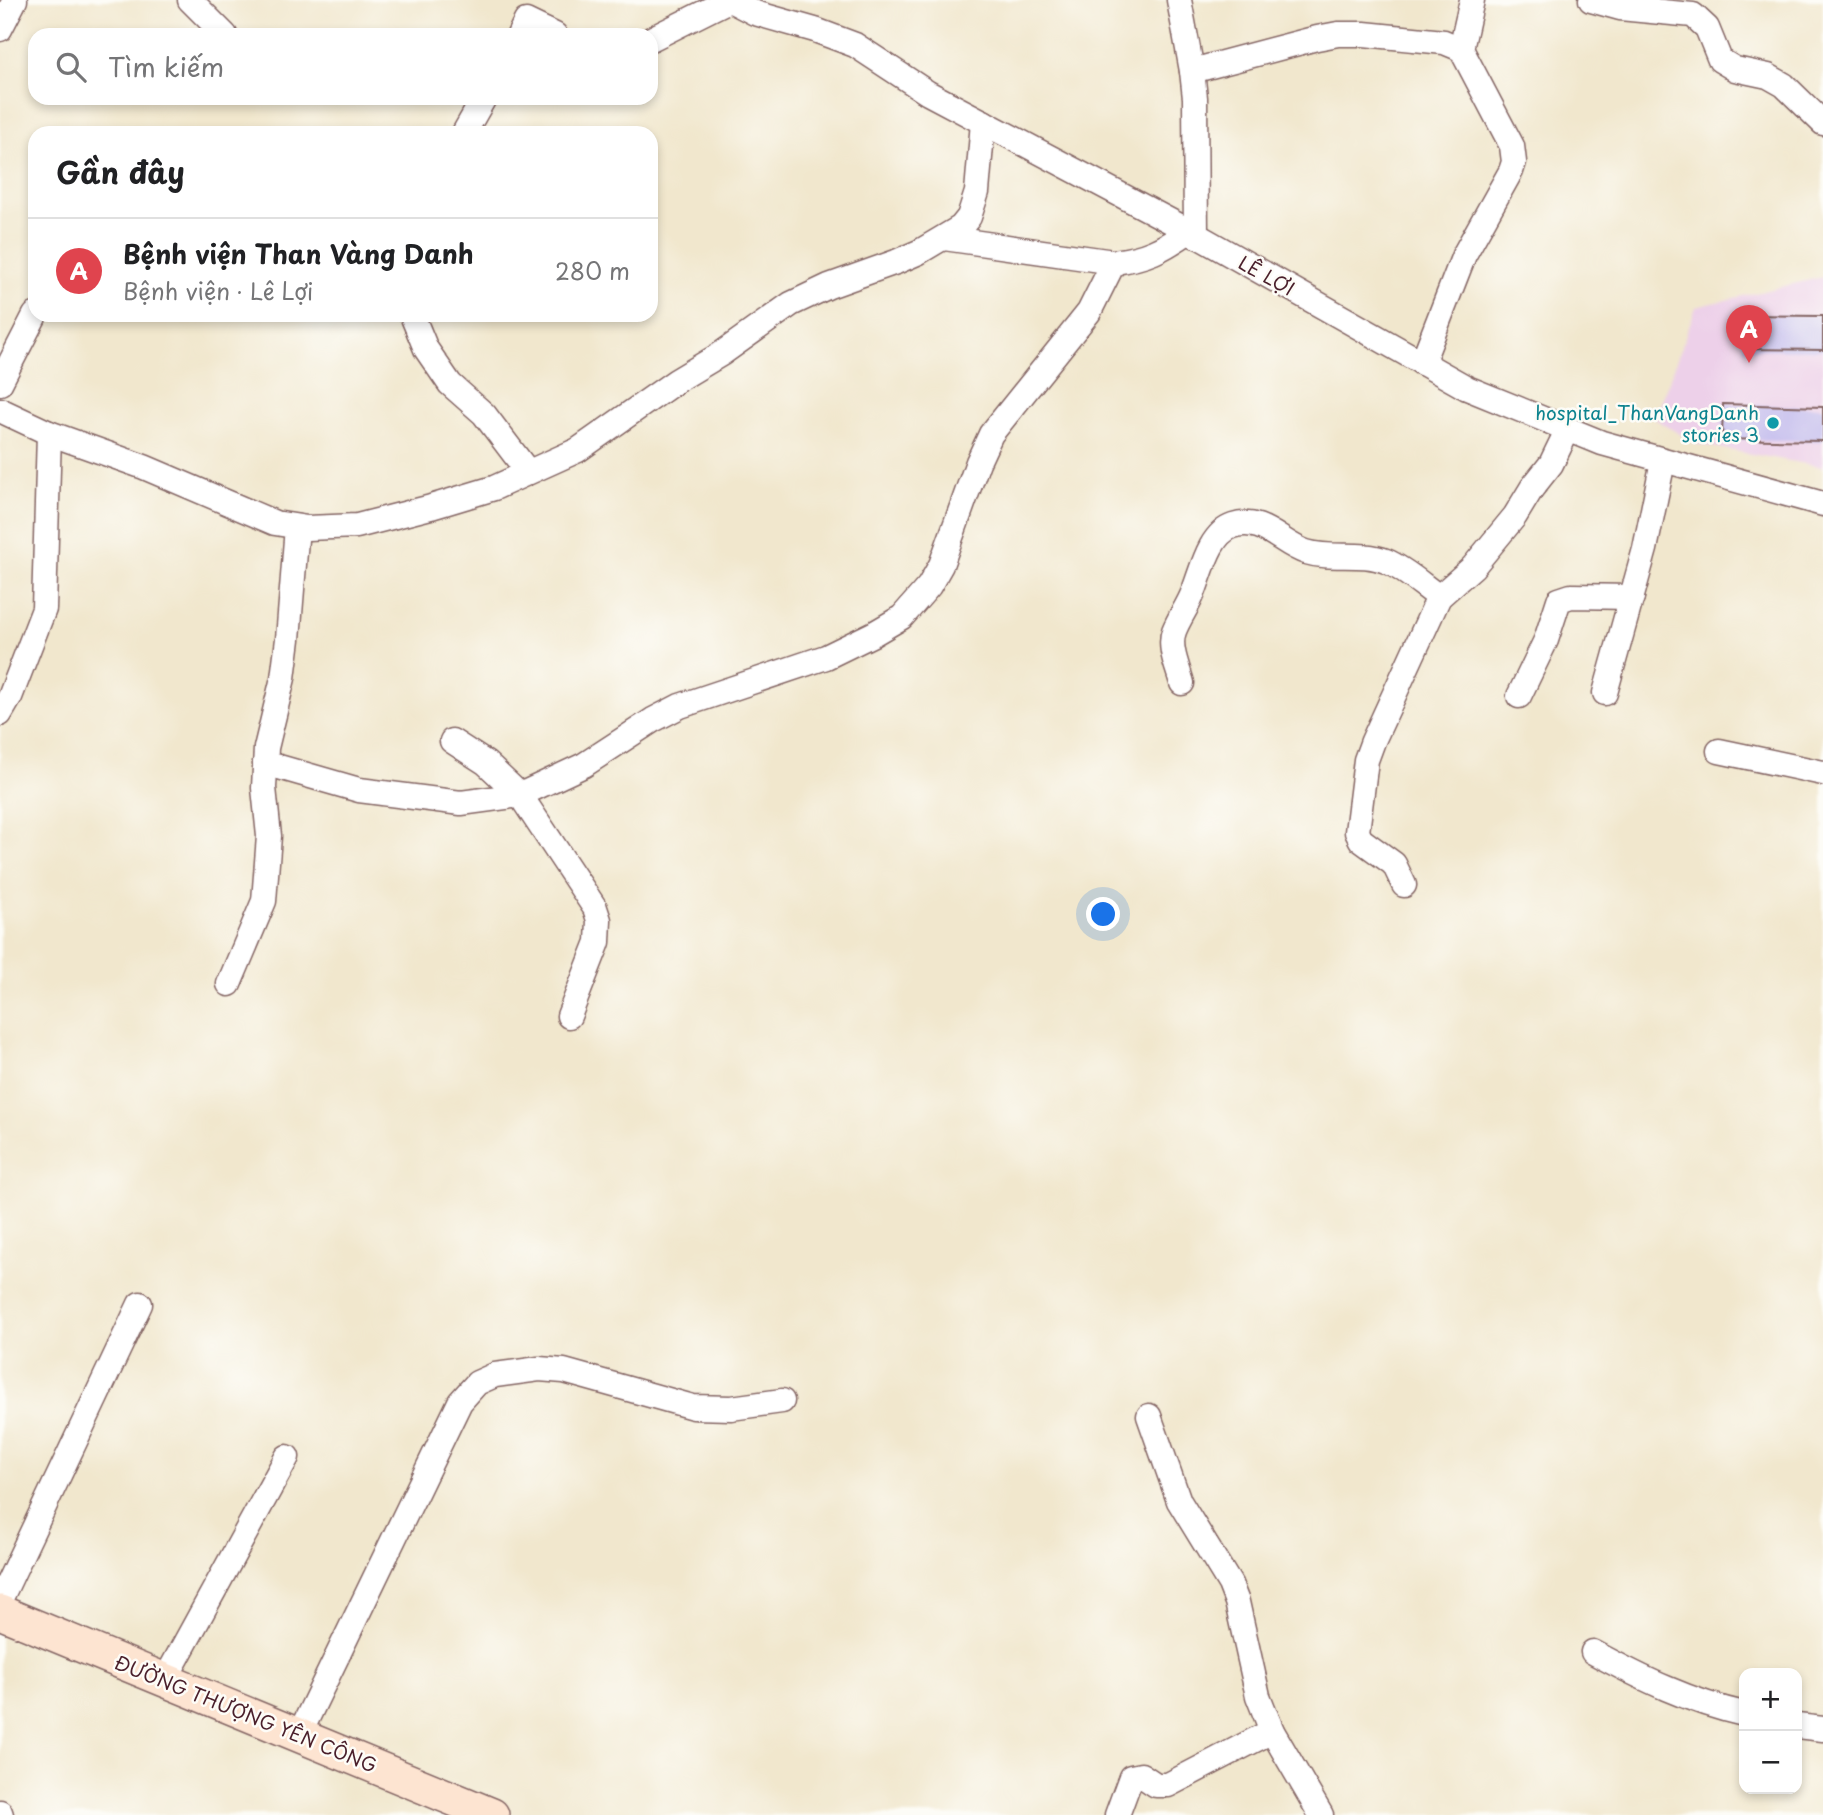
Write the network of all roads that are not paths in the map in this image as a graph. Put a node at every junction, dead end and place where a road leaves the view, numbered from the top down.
1 (15, 0) edge
2 (190, 0) edge
3 (729, 0) edge
4 (1179, 0) edge
5 (1472, 0) edge
6 (1591, 0) edge
7 (218, 28) edge
8 (523, 28) edge
9 (539, 28) edge
10 (0, 29) edge
11 (658, 36) edge
12 (1461, 49) junction
13 (1192, 71) junction
14 (480, 105) edge
15 (983, 122) junction
16 (1823, 123) edge
17 (468, 126) edge
18 (1192, 234) junction
19 (944, 238) junction
20 (1114, 262) junction
21 (31, 322) edge
22 (415, 322) edge
23 (1422, 363) junction
24 (0, 383) edge
25 (0, 410) edge
26 (1568, 429) junction
27 (49, 433) junction
28 (1663, 461) junction
29 (528, 472) junction
30 (1823, 504) edge
31 (297, 527) junction
32 (1439, 597) junction
33 (1632, 597) junction
34 (1182, 683) dead end
35 (1605, 693) dead end
36 (1519, 696) dead end
37 (0, 714) edge
38 (452, 741) dead end
39 (1719, 751) dead end
40 (265, 763) junction
41 (1823, 773) edge
42 (520, 796) junction
43 (1404, 885) dead end
44 (229, 985) dead end
45 (569, 1016) dead end
46 (140, 1304) dead end
47 (782, 1401) dead end
48 (1149, 1416) dead end
49 (287, 1457) dead end
50 (0, 1600) edge
51 (0, 1612) edge
52 (1593, 1652) dead end
53 (165, 1680) junction
54 (1739, 1713) edge
55 (1802, 1727) edge
56 (1823, 1729) edge
57 (1272, 1731) junction
58 (299, 1735) junction
59 (492, 1815) edge
60 (1117, 1815) edge
61 (1321, 1815) edge

1 - 10 street
2 - 7 street
3 - 11 street
3 - 15 street, LÊ LỢI
4 - 13 street
5 - 12 street
6 - 16 street
8 - 9 street
12 - 13 street
12 - 23 street
13 - 18 street
14 - 17 street
15 - 18 street, LÊ LỢI
15 - 19 street
18 - 20 street
18 - 23 street, LÊ LỢI
19 - 20 street
19 - 29 street
20 - 42 street
21 - 24 street
22 - 29 street
23 - 26 street, LÊ LỢI
25 - 27 street
26 - 28 street, LÊ LỢI
26 - 32 street
27 - 31 street
27 - 37 street
28 - 30 street, LÊ LỢI
28 - 33 street
29 - 31 street
31 - 40 street
32 - 34 street
32 - 43 street
33 - 35 street
33 - 36 street
38 - 42 street
39 - 41 street
40 - 42 street
40 - 44 street
42 - 45 street
46 - 50 street
47 - 58 street
48 - 57 street
49 - 53 street
51 - 53 main road, ĐƯỜNG THƯỢNG YÊN CÔNG
52 - 54 street
53 - 58 main road, ĐƯỜNG THƯỢNG YÊN CÔNG
55 - 56 street
57 - 60 street
57 - 61 street
58 - 59 main road, ĐƯỜNG THƯỢNG YÊN CÔNG

